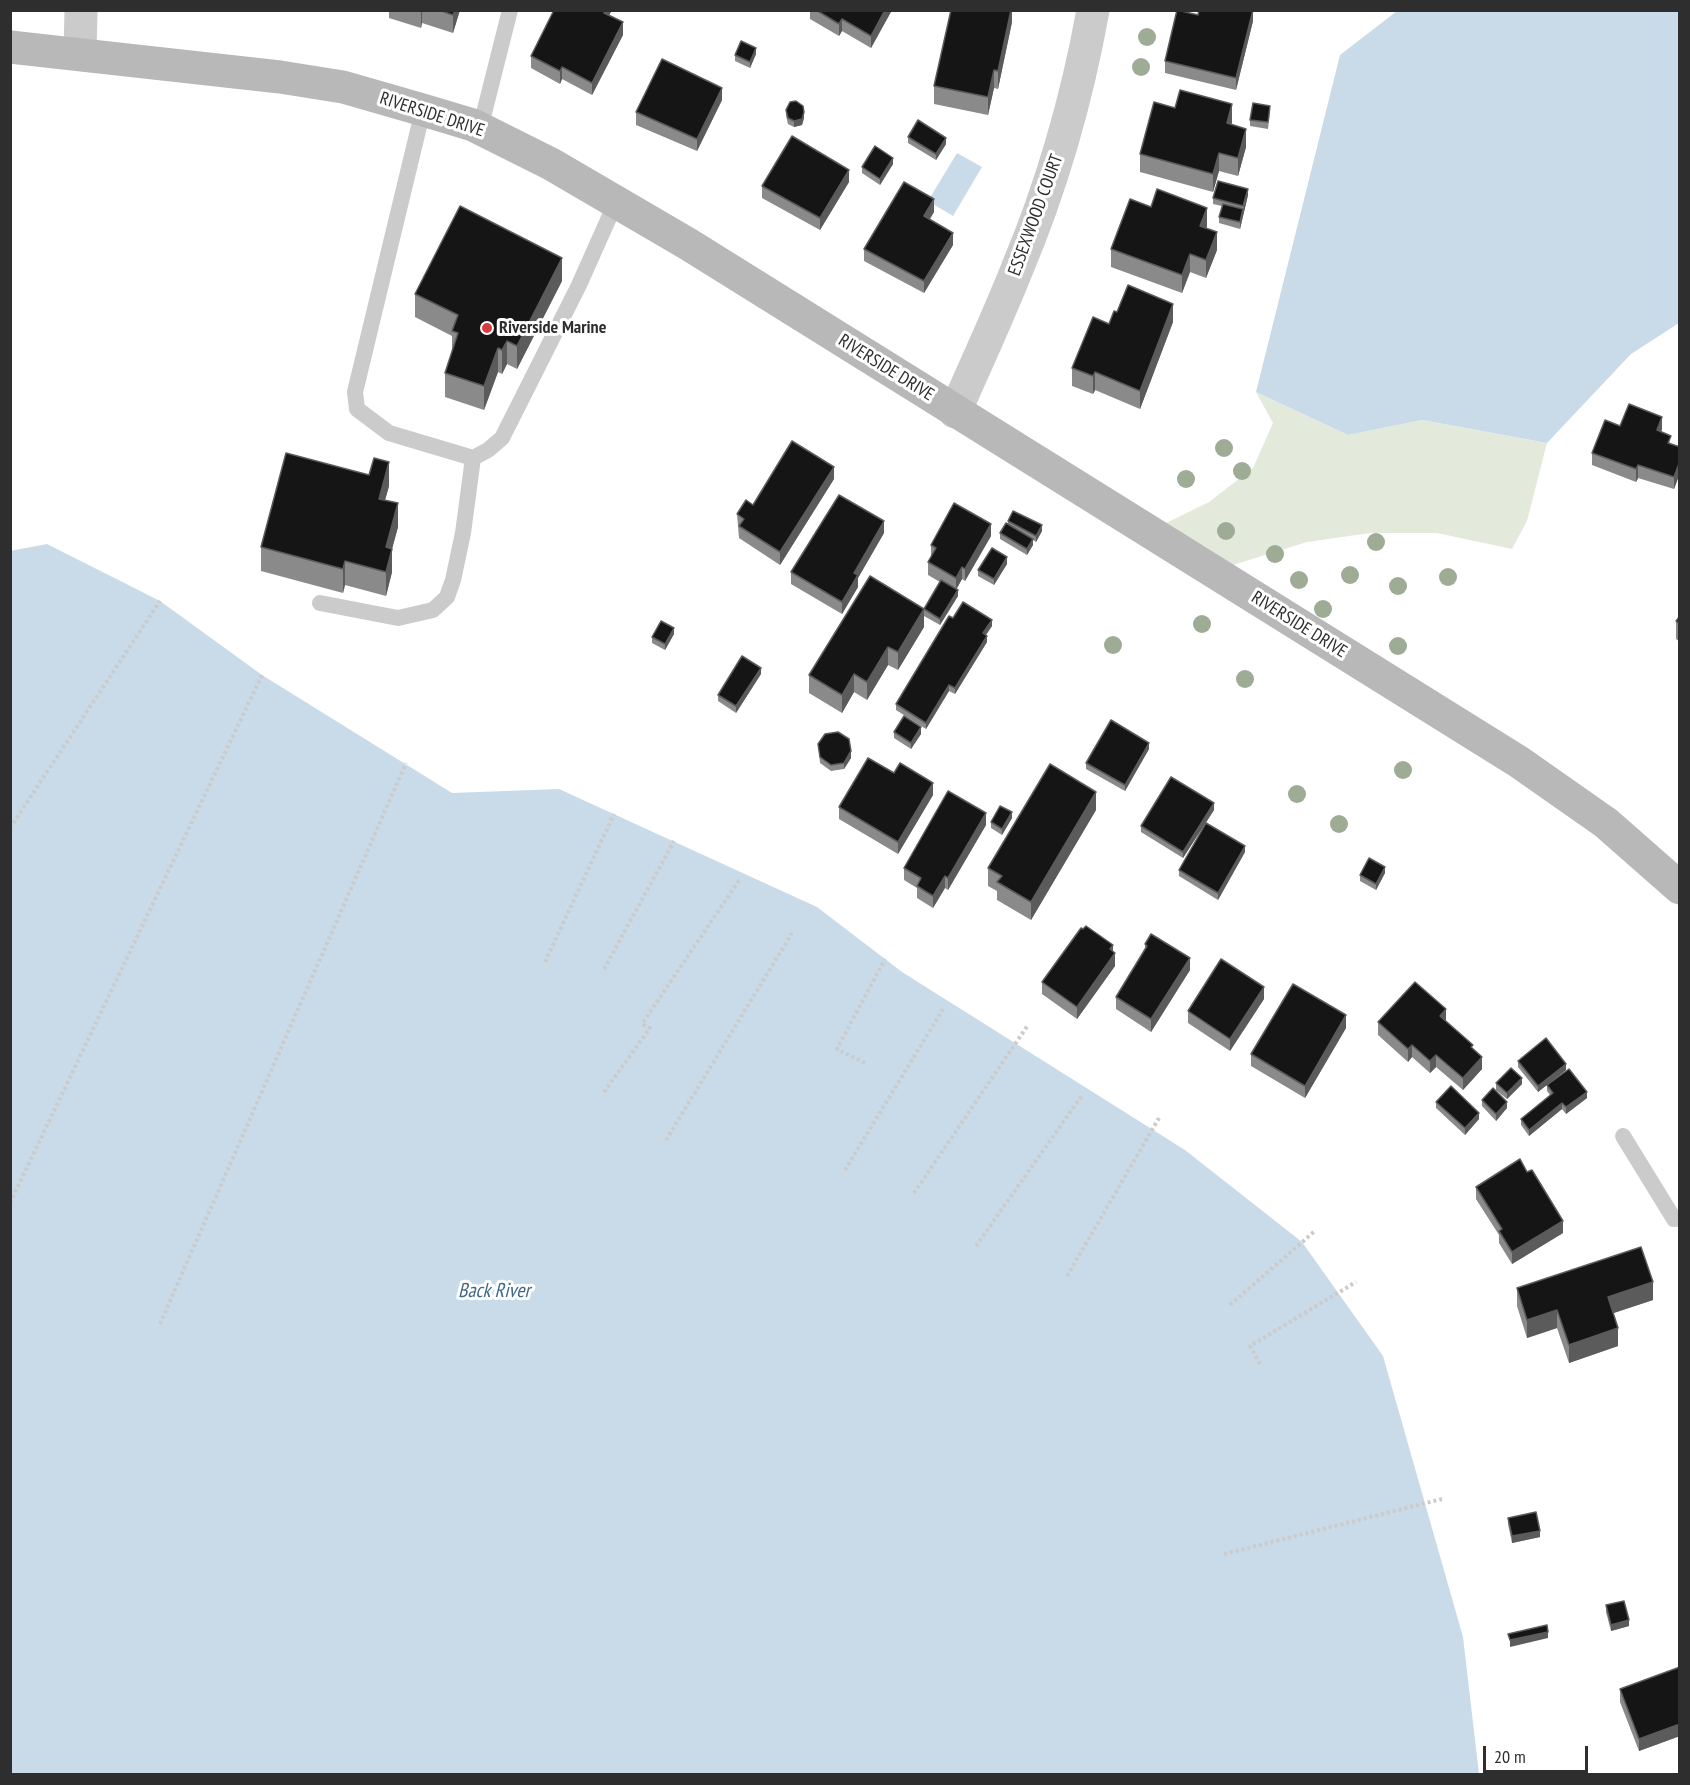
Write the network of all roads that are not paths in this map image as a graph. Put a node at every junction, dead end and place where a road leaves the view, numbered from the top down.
1 (81, 10) edge
2 (510, 10) edge
3 (1093, 10) edge
4 (10, 47) edge
5 (80, 54) junction
6 (423, 110) junction
7 (480, 129) junction
8 (616, 202) junction
9 (955, 412) junction
10 (473, 458) junction
11 (320, 603) dead end
12 (1680, 888) edge
13 (1623, 1136) dead end
14 (1680, 1218) edge

1 - 5 street
2 - 7 lane
3 - 9 street, ESSEXWOOD COURT
4 - 5 street, RIVERSIDE DRIVE
5 - 6 street, RIVERSIDE DRIVE
6 - 7 street, RIVERSIDE DRIVE
6 - 10 lane
7 - 8 street, RIVERSIDE DRIVE
8 - 9 street, RIVERSIDE DRIVE
8 - 10 lane
9 - 12 street, RIVERSIDE DRIVE
10 - 11 lane
13 - 14 lane

